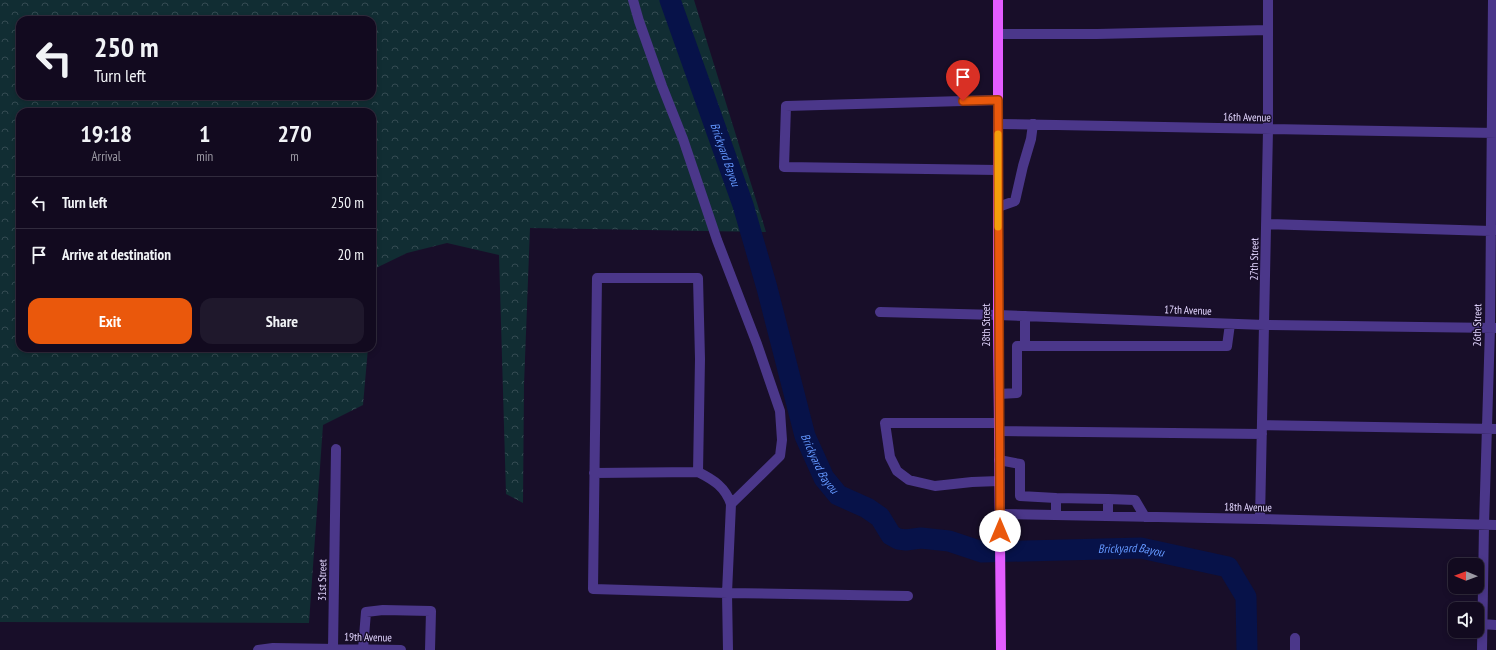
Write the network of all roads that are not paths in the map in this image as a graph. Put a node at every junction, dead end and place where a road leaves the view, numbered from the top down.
1 (633, 0) edge
2 (998, 0) edge
3 (1268, 0) edge
4 (1493, 0) edge
5 (1268, 30) junction
6 (998, 34) junction
7 (998, 100) junction
8 (998, 124) junction
9 (1033, 124) junction
10 (1268, 130) junction
11 (1494, 133) edge
12 (998, 170) junction
13 (998, 207) junction
14 (1266, 224) junction
15 (1493, 230) edge
16 (880, 312) dead end
17 (998, 315) junction
18 (1025, 316) junction
19 (1230, 324) junction
20 (1265, 325) junction
21 (1493, 328) edge
22 (1025, 346) junction
23 (999, 394) junction
24 (999, 427) junction
25 (1262, 429) junction
26 (1491, 429) edge
27 (336, 449) dead end
28 (999, 460) junction
29 (698, 472) junction
30 (594, 473) junction
31 (999, 481) junction
32 (1056, 498) junction
33 (1108, 499) junction
34 (731, 504) junction
35 (1000, 514) junction
36 (1056, 515) junction
37 (1108, 516) junction
38 (1145, 517) junction
39 (1260, 519) junction
40 (1484, 525) junction
41 (1496, 525) edge
42 (727, 593) junction
43 (908, 596) dead end
44 (1482, 602) edge
45 (1484, 624) edge
46 (1496, 625) edge
47 (1295, 638) dead end
48 (1482, 638) edge
49 (273, 649) edge
50 (333, 649) junction
51 (363, 649) edge
52 (258, 650) edge
53 (401, 650) edge
54 (430, 650) edge
55 (728, 650) edge
56 (1001, 650) edge
57 (1295, 650) edge
58 (1482, 650) edge

1 - 34 street
2 - 6 main road, 28th Street
3 - 5 street, 27th Street
4 - 11 street, 26th Street
5 - 6 street
5 - 10 street, 27th Street
6 - 7 main road, 28th Street
7 - 8 main road, 28th Street
7 - 12 street
8 - 9 street, 16th Avenue
8 - 12 main road, 28th Street
9 - 10 street, 16th Avenue
9 - 13 street
10 - 11 street, 16th Avenue
10 - 14 street, 27th Street
11 - 15 street, 26th Street
12 - 13 main road, 28th Street
13 - 17 main road, 28th Street
14 - 15 street
14 - 20 street, 27th Street
15 - 21 street, 26th Street
16 - 17 street, 17th Avenue
17 - 18 street, 17th Avenue
17 - 23 main road, 28th Street
18 - 19 street, 17th Avenue
18 - 22 street
19 - 20 street, 17th Avenue
19 - 22 street
20 - 21 street, 17th Avenue
20 - 25 street, 27th Street
21 - 26 street, 26th Street
22 - 23 street
23 - 24 main road, 28th Street
24 - 25 street
24 - 28 main road, 28th Street
24 - 31 street
25 - 26 street
25 - 39 street, 27th Street
26 - 40 street, 26th Street
27 - 50 street, 31st Street
28 - 31 main road, 28th Street
28 - 32 street
29 - 30 street
29 - 30 street
29 - 34 street
30 - 42 street
31 - 35 main road, 28th Street
32 - 33 street
32 - 36 street
33 - 37 street
33 - 38 street
34 - 42 street
35 - 36 street, 18th Avenue
35 - 56 main road, 28th Street
36 - 37 street, 18th Avenue
37 - 38 street, 18th Avenue
38 - 39 street, 18th Avenue
39 - 40 street, 18th Avenue
40 - 41 street, 18th Avenue
40 - 44 street, 26th Street
42 - 43 street
42 - 55 street
45 - 46 street
47 - 57 street
48 - 58 street, 26th Street
49 - 50 street
49 - 52 street
50 - 51 street, 19th Avenue
51 - 53 street, 19th Avenue
51 - 54 street

